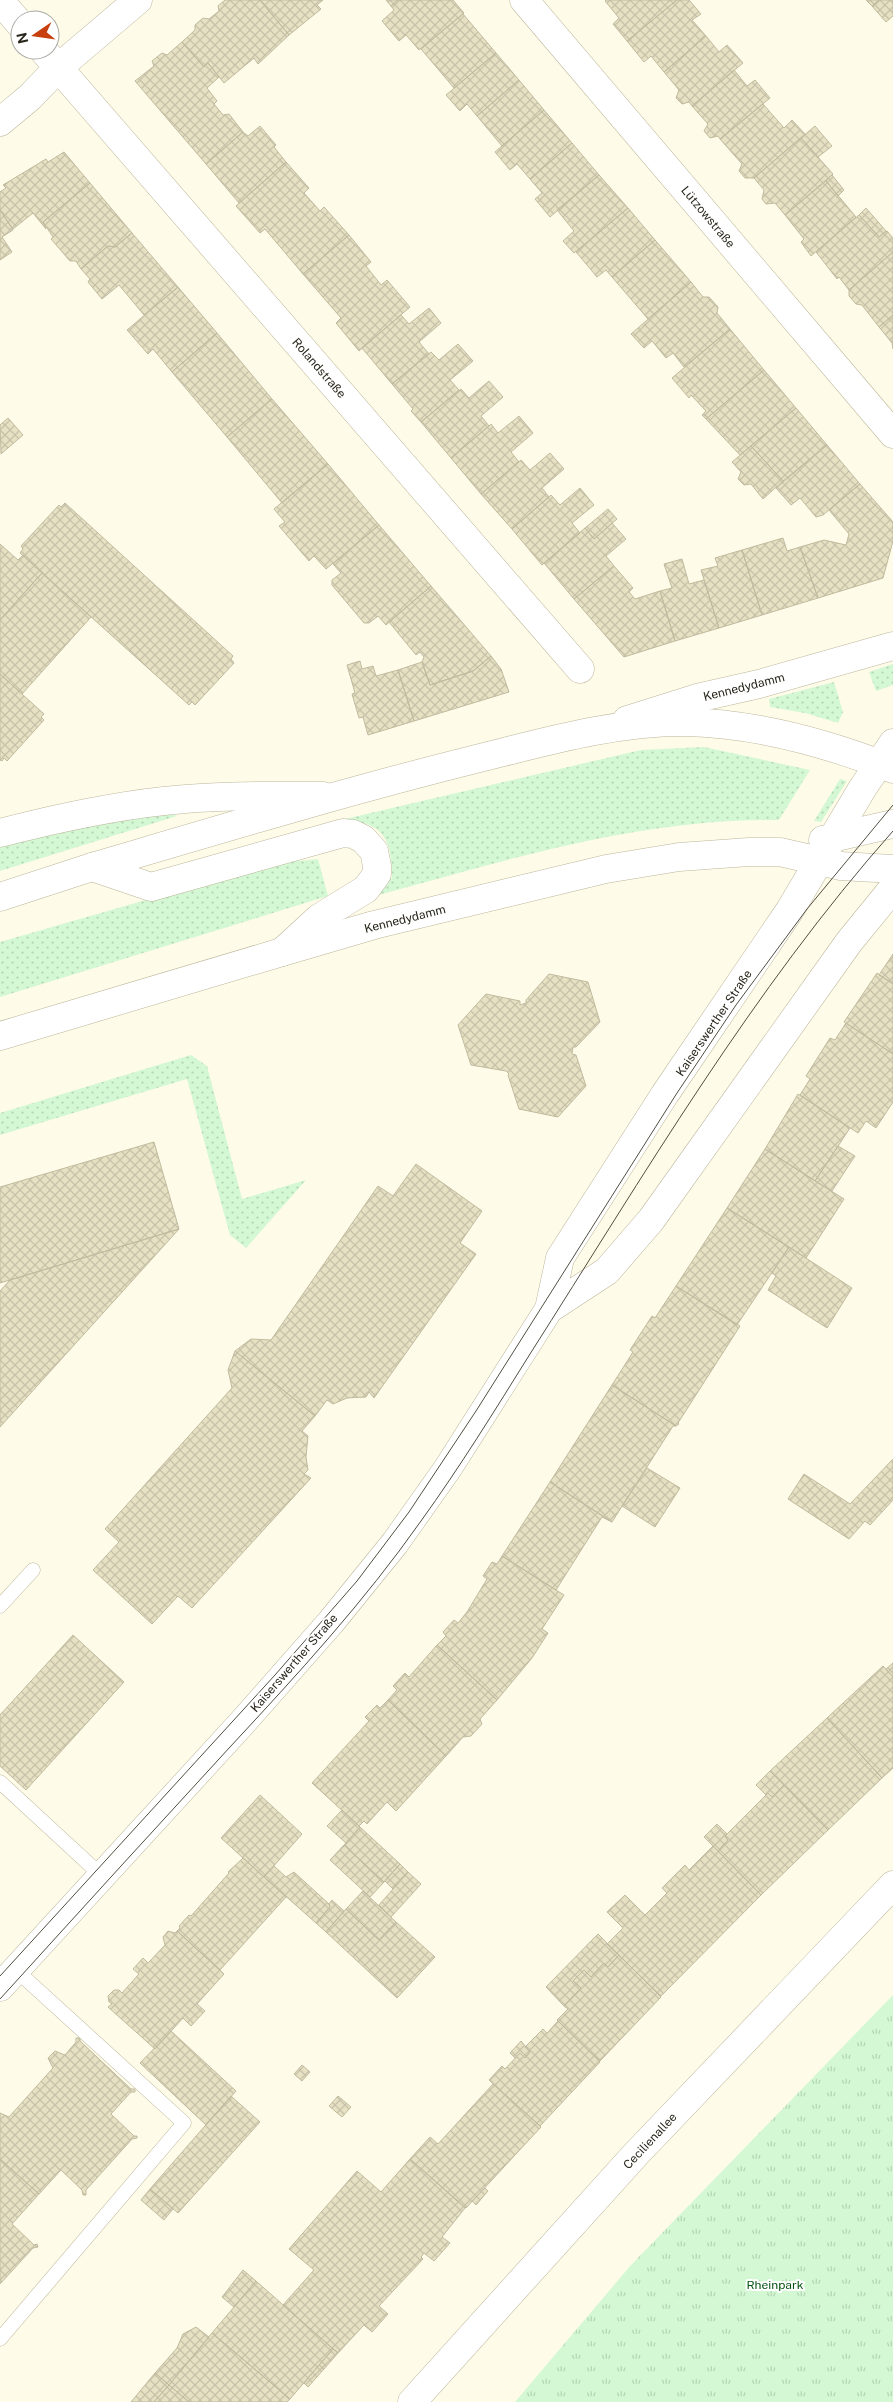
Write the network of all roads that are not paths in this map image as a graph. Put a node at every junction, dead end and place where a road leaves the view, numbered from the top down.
1 (138, 0) edge
2 (524, 0) edge
3 (0, 1) edge
4 (10, 12) edge
5 (60, 52) edge
6 (49, 60) edge
7 (51, 60) edge
8 (0, 122) edge
9 (893, 434) edge
10 (893, 646) edge
11 (580, 669) dead end
12 (595, 730) junction
13 (888, 758) edge
14 (334, 796) junction
15 (893, 824) edge
16 (0, 833) edge
17 (834, 836) junction
18 (780, 852) junction
19 (818, 862) junction
20 (92, 867) junction
21 (893, 869) edge
22 (893, 888) edge
23 (0, 897) edge
24 (282, 952) junction
25 (0, 1036) edge
26 (549, 1308) junction
27 (33, 1570) dead end
28 (0, 1606) edge
29 (0, 1782) edge
30 (102, 1876) junction
31 (893, 1885) edge
32 (8, 1979) edge
33 (0, 2339) edge
34 (412, 2402) edge

1 - 5 main road
2 - 9 main road, Lützowstraße
3 - 4 main road
6 - 8 main road
7 - 11 main road, Rolandstraße
10 - 12 main road, Kennedydamm
12 - 13 main road, Kennedydamm
12 - 14 main road, Kennedydamm
13 - 17 main road, Kaiserswerther Straße
14 - 16 main road, Kennedydamm
14 - 20 main road, Kennedydamm
15 - 17 main road
17 - 18 main road
17 - 19 main road, Kaiserswerther Straße
18 - 19 main road, Kennedydamm
18 - 24 main road, Kennedydamm
19 - 21 main road, Kennedydamm
19 - 26 main road, Kaiserswerther Straße
20 - 23 main road, Kennedydamm
20 - 24 main road
22 - 26 main road, Kaiserswerther Straße
24 - 25 main road, Kennedydamm
26 - 30 main road, Kaiserswerther Straße
27 - 28 lane
29 - 30 lane
30 - 32 main road, Kaiserswerther Straße
31 - 34 main road, Cecilienallee
32 - 33 lane

